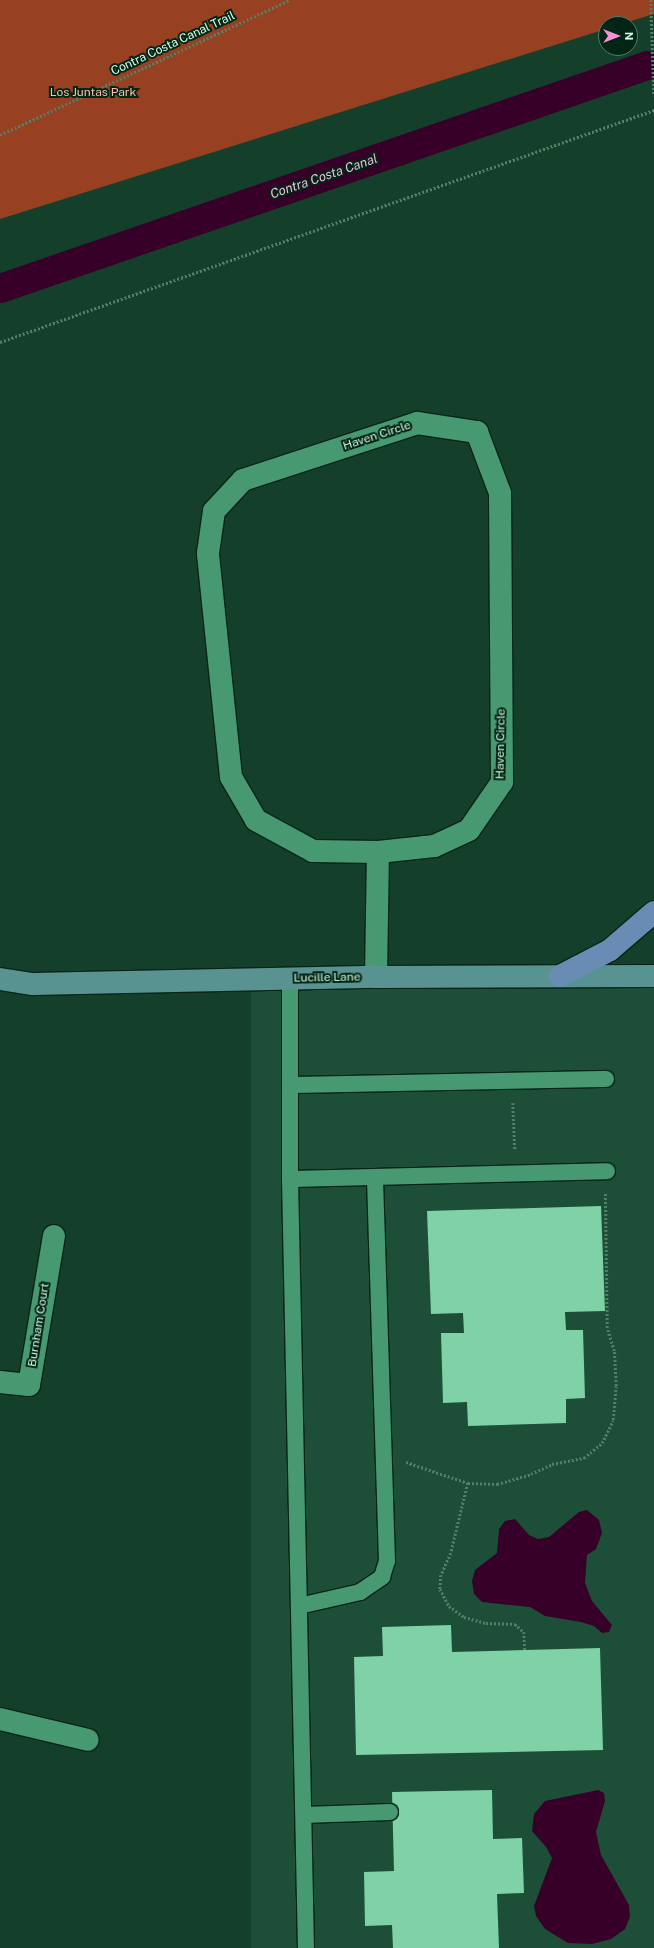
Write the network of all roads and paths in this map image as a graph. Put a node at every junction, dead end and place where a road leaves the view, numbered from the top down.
1 (289, 0) edge
2 (651, 0) edge
3 (654, 96) edge
4 (654, 110) edge
5 (0, 135) edge
6 (0, 342) edge
7 (378, 852) junction
8 (654, 912) edge
9 (560, 976) junction
10 (654, 976) edge
11 (376, 977) junction
12 (0, 979) edge
13 (290, 979) junction
14 (606, 1080) dead end
15 (290, 1085) junction
16 (513, 1116) dead end
17 (514, 1137) dead end
18 (607, 1171) joint
19 (375, 1177) junction
20 (290, 1179) junction
21 (54, 1236) dead end
22 (0, 1382) edge
23 (384, 1456) junction
24 (468, 1483) junction
25 (299, 1606) junction
26 (525, 1650) dead end
27 (0, 1720) edge
28 (88, 1740) dead end
29 (390, 1812) dead end
30 (304, 1815) junction
31 (306, 1948) edge

1 - 5 path, Contra Costa Canal Trail
2 - 3 path
4 - 6 path
7 - 7 street, Haven Circle
7 - 11 street
8 - 9 main road
9 - 10 street, Lucille Lane
9 - 11 street, Lucille Lane
11 - 13 street, Lucille Lane
12 - 13 street, Lucille Lane
13 - 15 lane
14 - 15 lane
15 - 20 lane
16 - 17 path
18 - 19 lane
18 - 24 path
19 - 20 lane
19 - 23 lane
20 - 25 lane
21 - 22 street, Burnham Court
23 - 24 path
23 - 25 lane
24 - 26 path
25 - 30 lane
27 - 28 street
29 - 30 lane
30 - 31 lane

